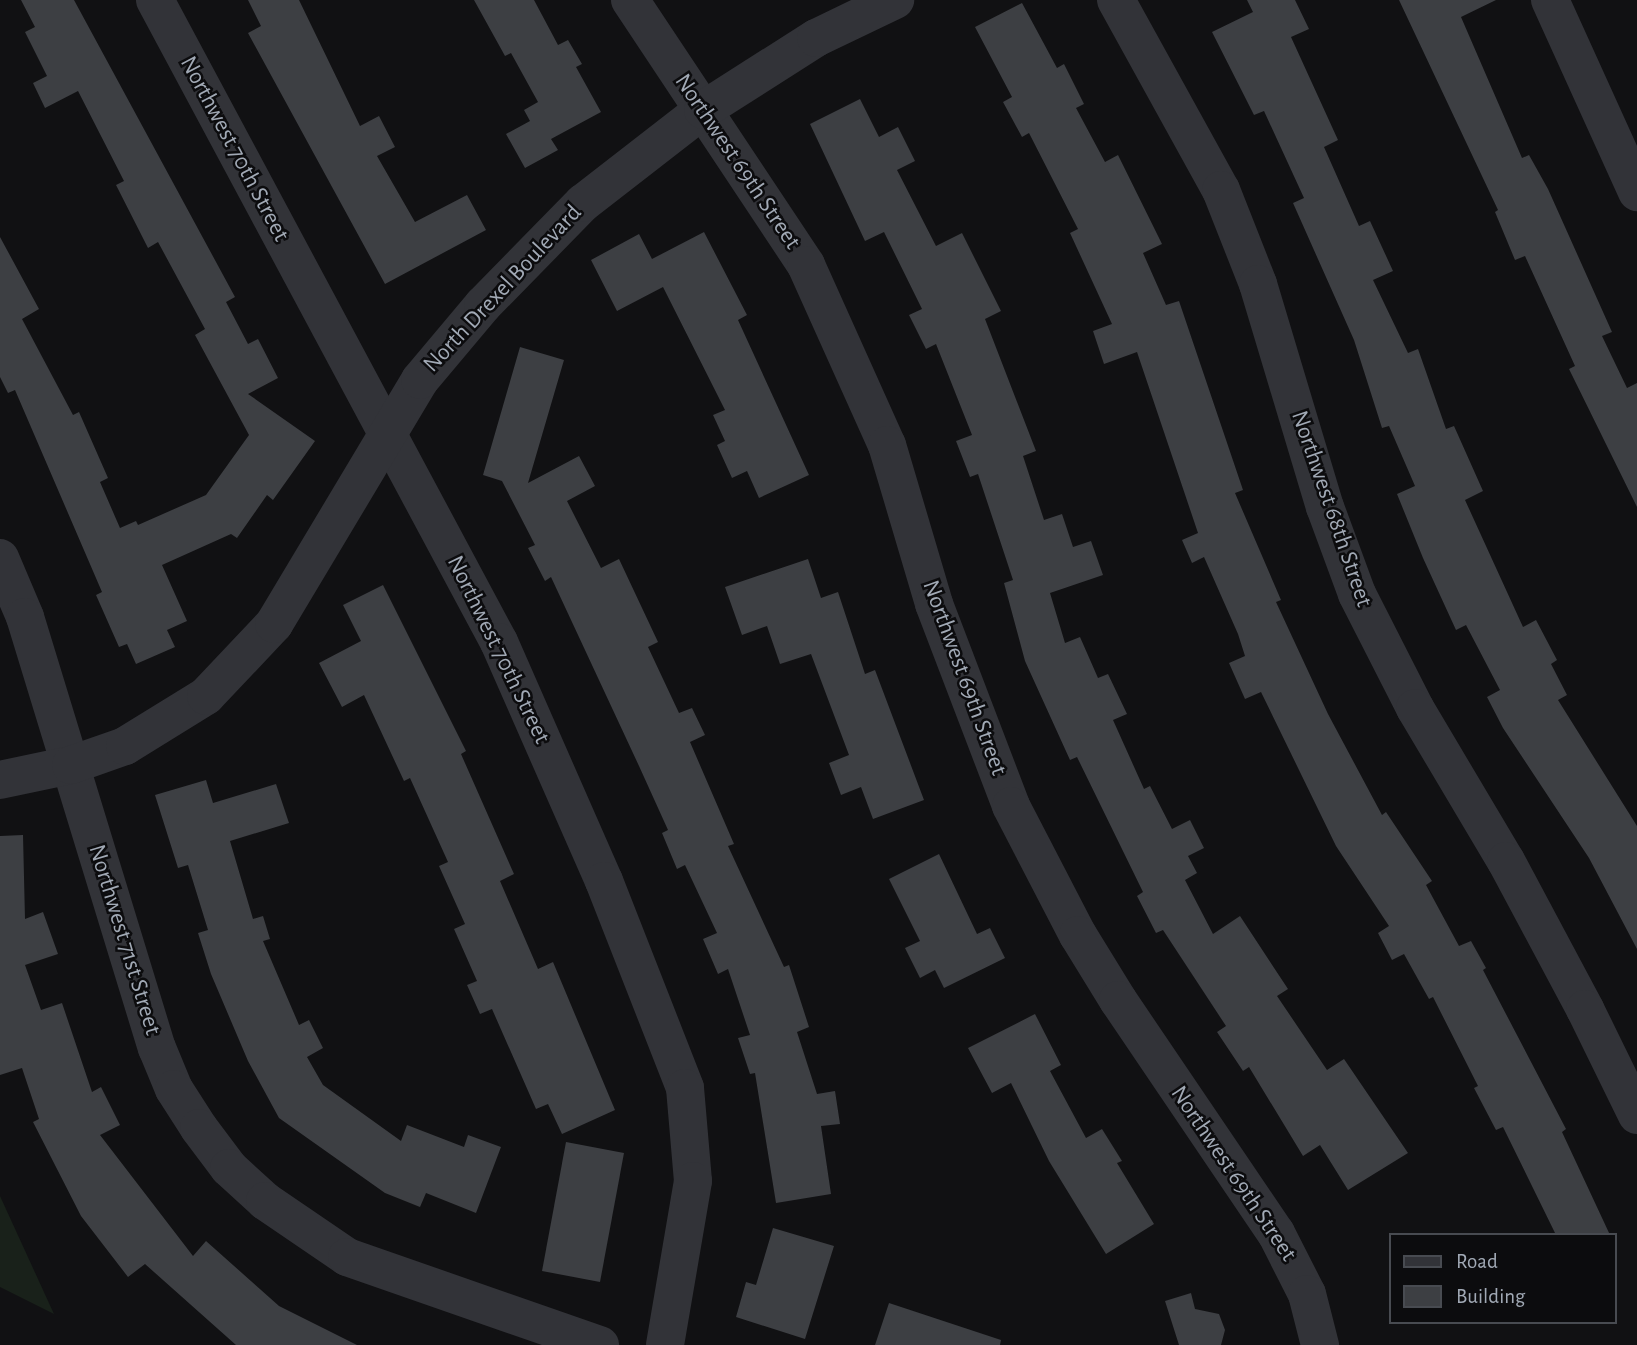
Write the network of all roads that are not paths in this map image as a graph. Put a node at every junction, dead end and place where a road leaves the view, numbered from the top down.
1 (155, 0) edge
2 (630, 0) edge
3 (895, 0) edge
4 (1116, 0) edge
5 (1549, 0) edge
6 (703, 110) junction
7 (1637, 192) edge
8 (386, 431) junction
9 (0, 558) edge
10 (71, 765) junction
11 (0, 780) edge
12 (1637, 1115) edge
13 (600, 1345) edge
14 (665, 1345) edge
15 (1320, 1345) edge

1 - 8 street, Northwest 70th Street
2 - 6 street, Northwest 69th Street
3 - 6 street, North Drexel Boulevard
4 - 12 street, Northwest 68th Street
5 - 7 street
6 - 8 street, North Drexel Boulevard
6 - 15 street, Northwest 69th Street
8 - 10 street, North Drexel Boulevard
8 - 14 street, Northwest 70th Street
9 - 10 street, Northwest 71st Street
10 - 11 street, North Drexel Boulevard
10 - 13 street, Northwest 71st Street

